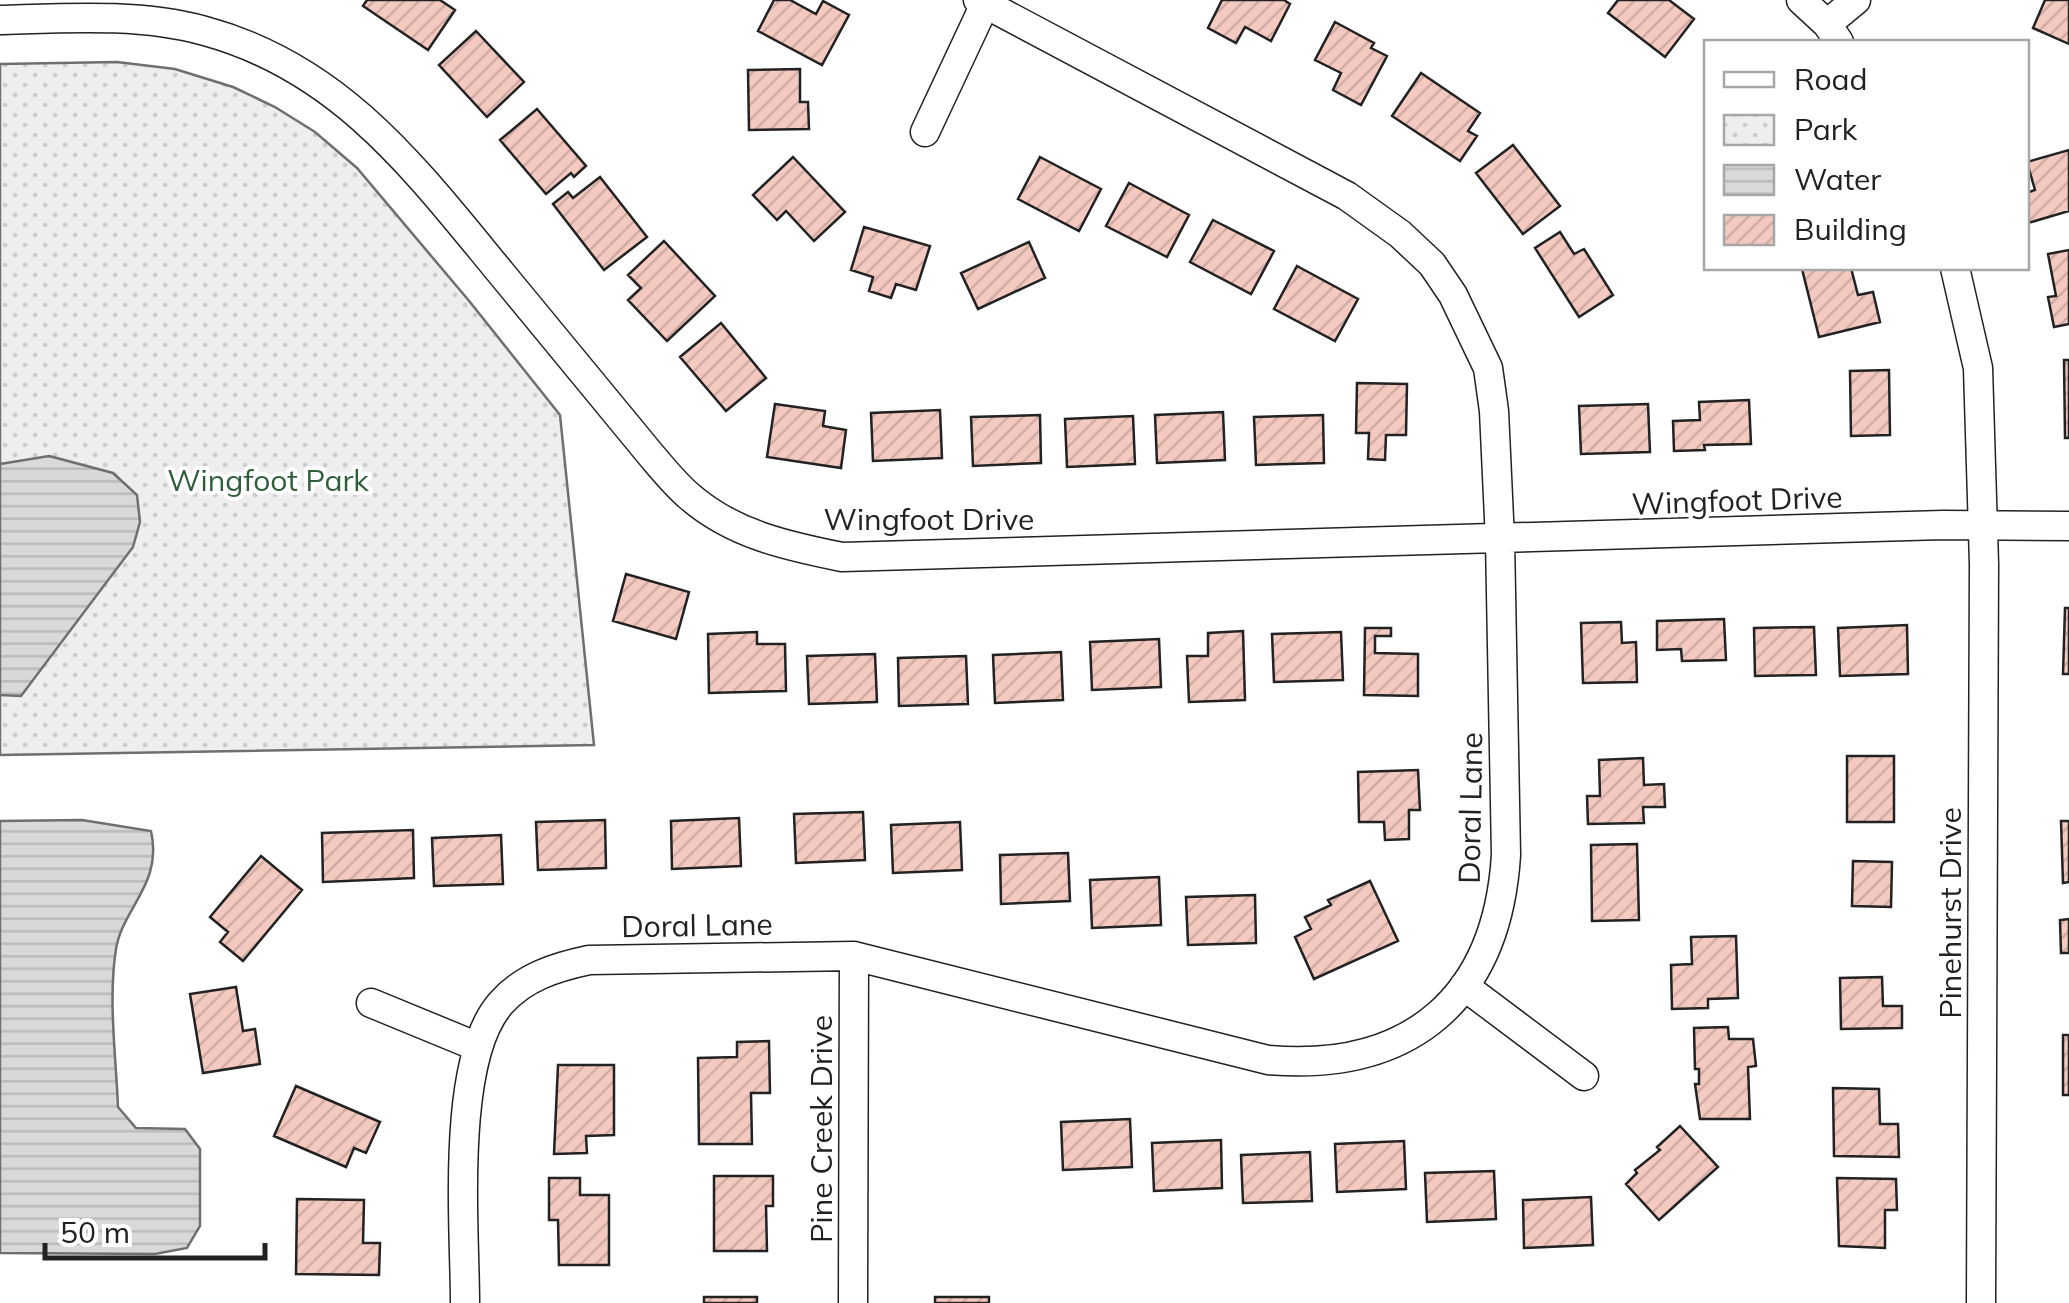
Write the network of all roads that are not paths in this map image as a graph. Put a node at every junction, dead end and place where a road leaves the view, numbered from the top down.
1 (1801, 0) edge
2 (1856, 0) edge
3 (981, 2) edge
4 (0, 20) edge
5 (1833, 33) edge
6 (925, 132) dead end
7 (1956, 270) edge
8 (1982, 524) junction
9 (2069, 526) edge
10 (1500, 540) junction
11 (854, 956) junction
12 (1464, 986) junction
13 (371, 1003) dead end
14 (478, 1047) junction
15 (1584, 1076) dead end
16 (464, 1303) edge
17 (854, 1303) edge
18 (1981, 1303) edge

1 - 5 street
2 - 5 street
3 - 6 street
3 - 10 street, Doral Lane
4 - 10 street, Wingfoot Drive
7 - 8 street, Pinehurst Drive
8 - 9 street, Wingfoot Drive
8 - 10 street, Wingfoot Drive
8 - 18 street, Pinehurst Drive
10 - 12 street, Doral Lane
11 - 12 street, Doral Lane
11 - 14 street, Doral Lane
11 - 17 street, Pine Creek Drive
12 - 15 street
13 - 14 street
14 - 16 street, Doral Lane

